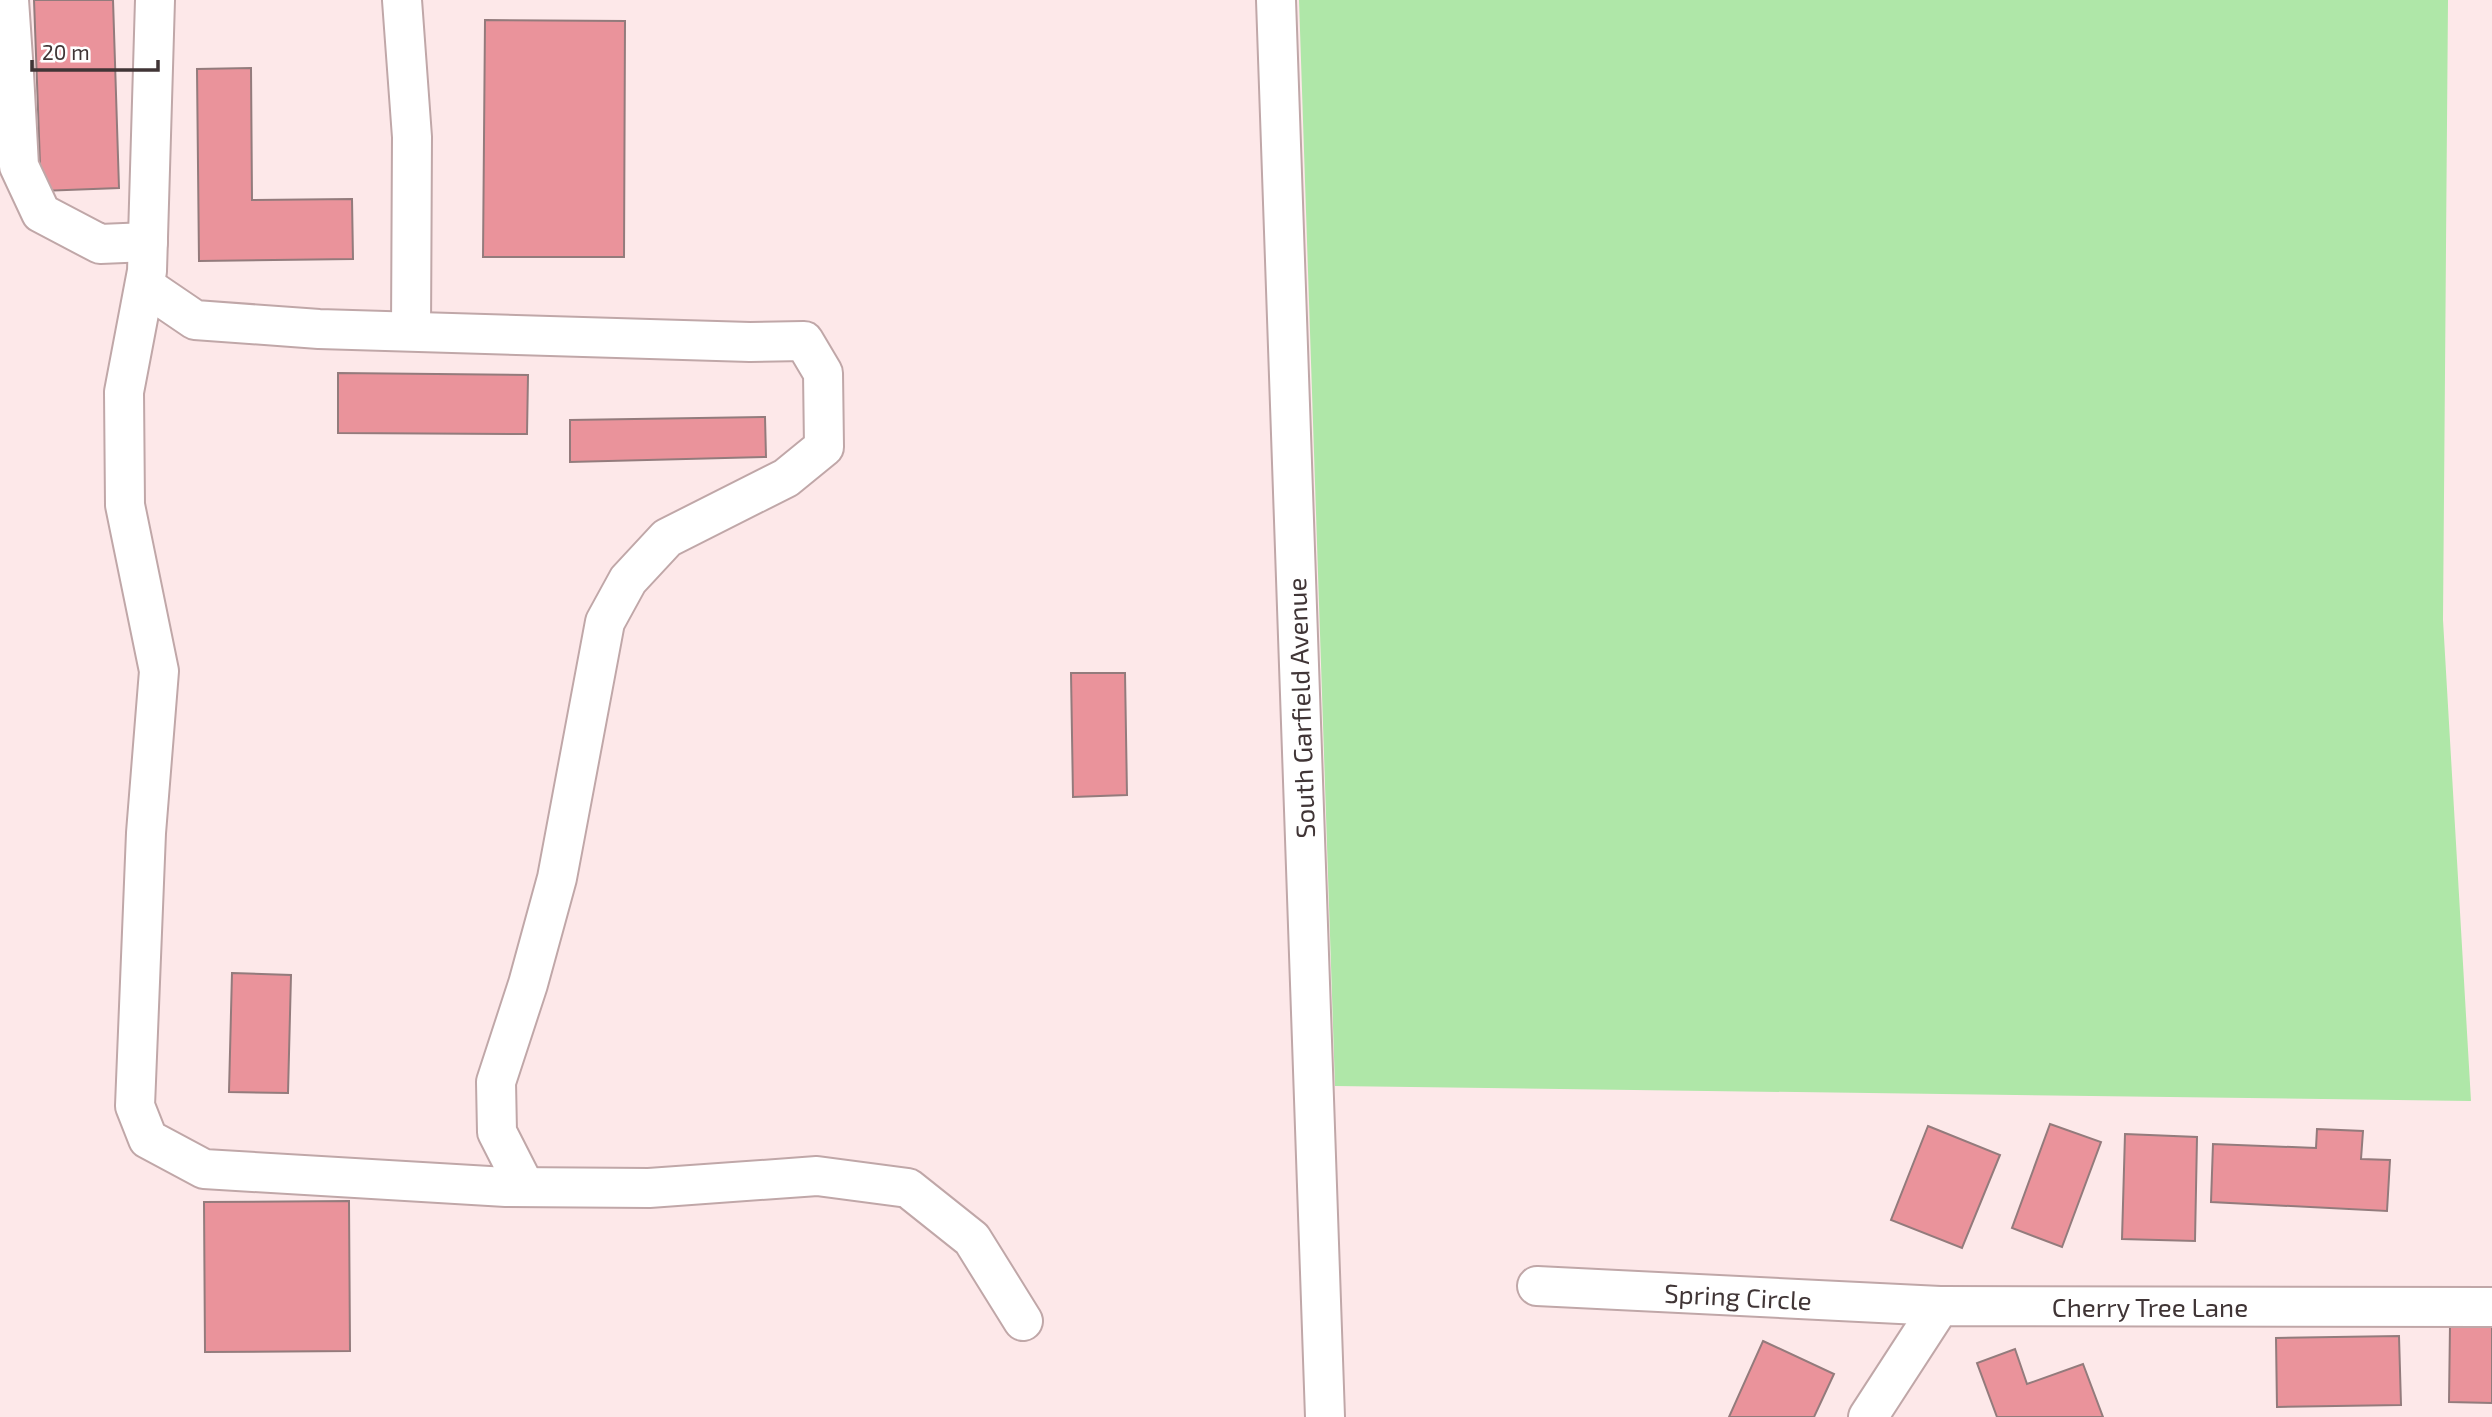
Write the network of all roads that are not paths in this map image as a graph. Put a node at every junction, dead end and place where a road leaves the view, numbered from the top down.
1 (9, 0) edge
2 (155, 0) edge
3 (402, 0) edge
4 (1276, 0) edge
5 (7, 73) edge
6 (148, 242) junction
7 (145, 286) junction
8 (411, 331) junction
9 (525, 1187) junction
10 (1537, 1286) dead end
11 (1940, 1306) junction
12 (2492, 1307) edge
13 (1023, 1321) dead end
14 (1325, 1417) edge
15 (1868, 1417) edge

1 - 5 street
2 - 6 street
3 - 8 street
4 - 14 street, South Garfield Avenue
5 - 6 street
6 - 7 street
7 - 8 street
7 - 9 street
8 - 9 street
9 - 13 street
10 - 11 street, Spring Circle
11 - 12 street, Cherry Tree Lane
11 - 15 street

